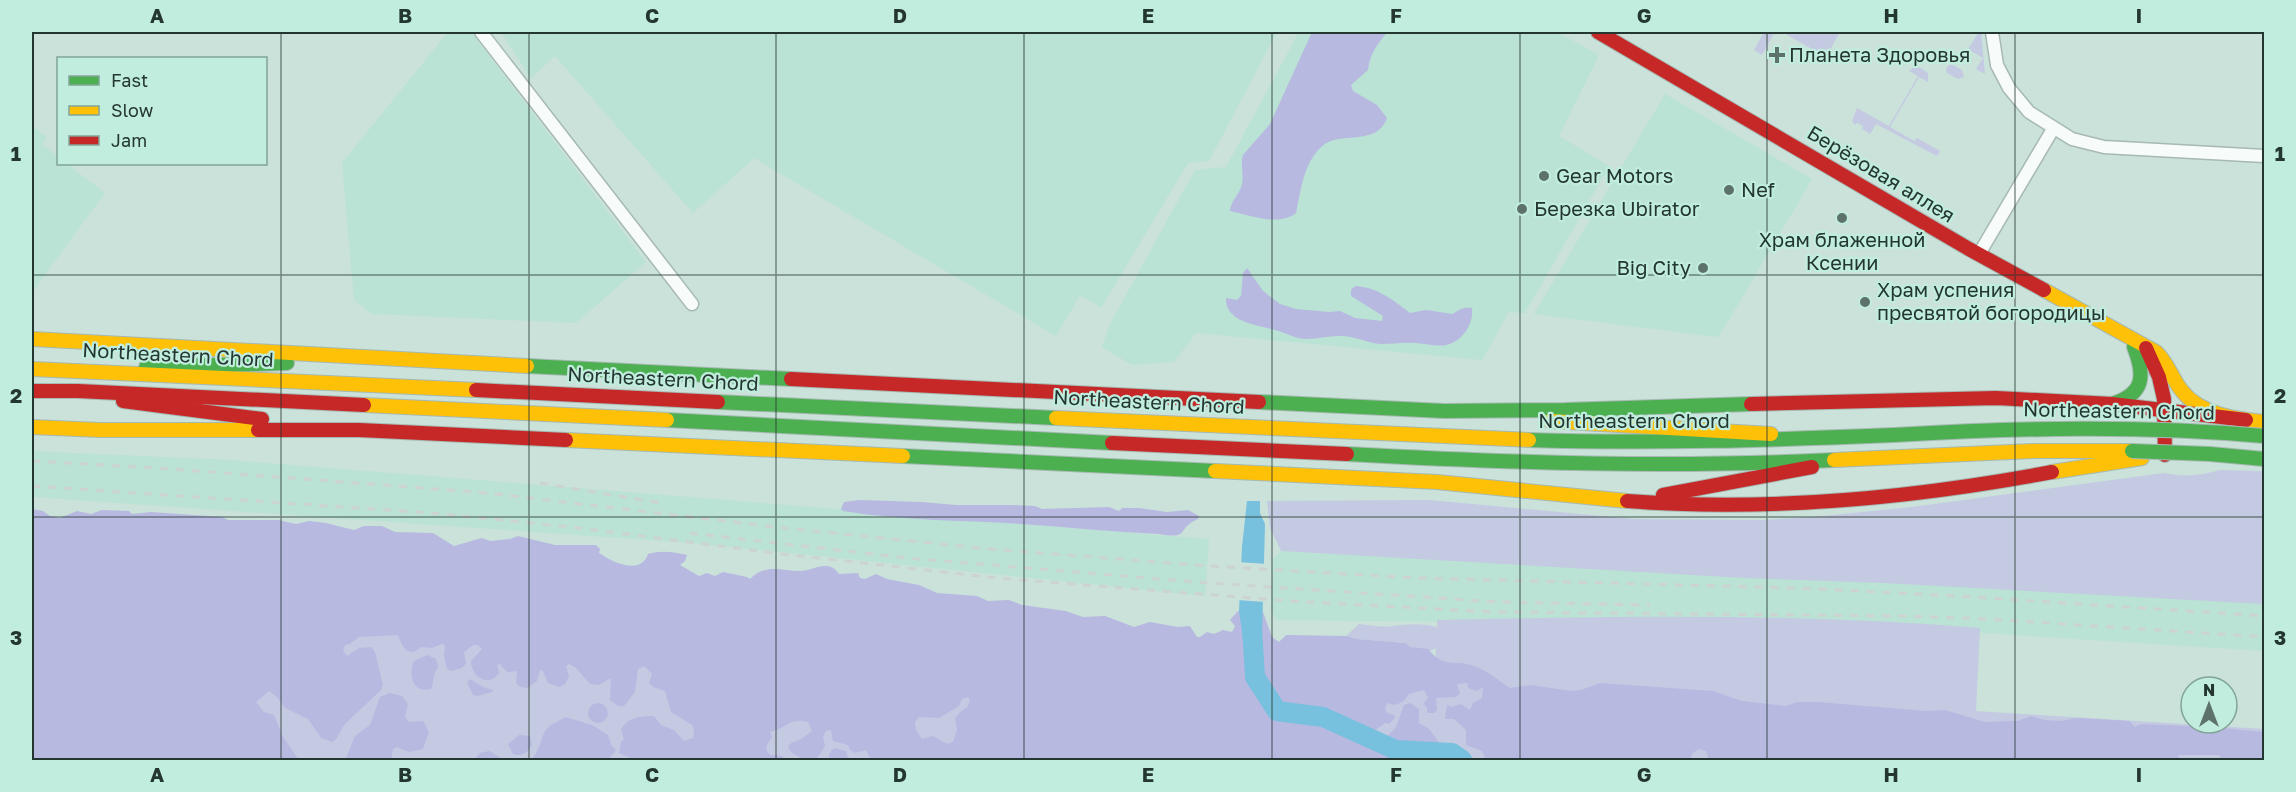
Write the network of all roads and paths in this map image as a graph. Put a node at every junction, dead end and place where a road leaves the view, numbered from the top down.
1 (481, 32) edge
2 (1598, 32) edge
3 (1992, 32) edge
4 (2053, 129) junction
5 (2265, 156) edge
6 (1979, 254) junction
7 (692, 304) dead end
8 (2127, 335) junction
9 (32, 339) edge
10 (2145, 346) junction
11 (393, 360) junction
12 (32, 369) edge
13 (77, 370) junction
14 (2172, 373) junction
15 (36, 391) edge
16 (2112, 404) junction
17 (1444, 411) junction
18 (2171, 411) junction
19 (2246, 420) junction
20 (2265, 422) edge
21 (32, 427) edge
22 (359, 430) junction
23 (2265, 436) edge
24 (1827, 438) junction
25 (2265, 454) edge
26 (2172, 455) junction
27 (1855, 458) junction
28 (2265, 459) edge
29 (1592, 499) junction

1 - 7 street
2 - 6 main road, Берёзовая аллея
3 - 4 street
4 - 5 street
4 - 6 street
6 - 8 main road, Берёзовая аллея
8 - 10 main road, Берёзовая аллея
8 - 16 main road
9 - 11 main road
10 - 14 main road, Берёзовая аллея
10 - 18 main road
11 - 13 main road
11 - 17 main road
12 - 13 main road, Northeastern Chord
13 - 24 main road, Northeastern Chord
14 - 18 main road
14 - 19 main road, Берёзовая аллея
15 - 22 main road
15 - 27 main road, Northeastern Chord
16 - 17 main road
16 - 18 main road
17 - 24 main road
18 - 19 main road
18 - 26 main road
19 - 20 main road, Берёзовая аллея
21 - 22 main road
22 - 29 main road
23 - 24 main road, Northeastern Chord, bridge
25 - 26 main road
26 - 29 main road
27 - 28 main road, Northeastern Chord, bridge
27 - 29 main road

